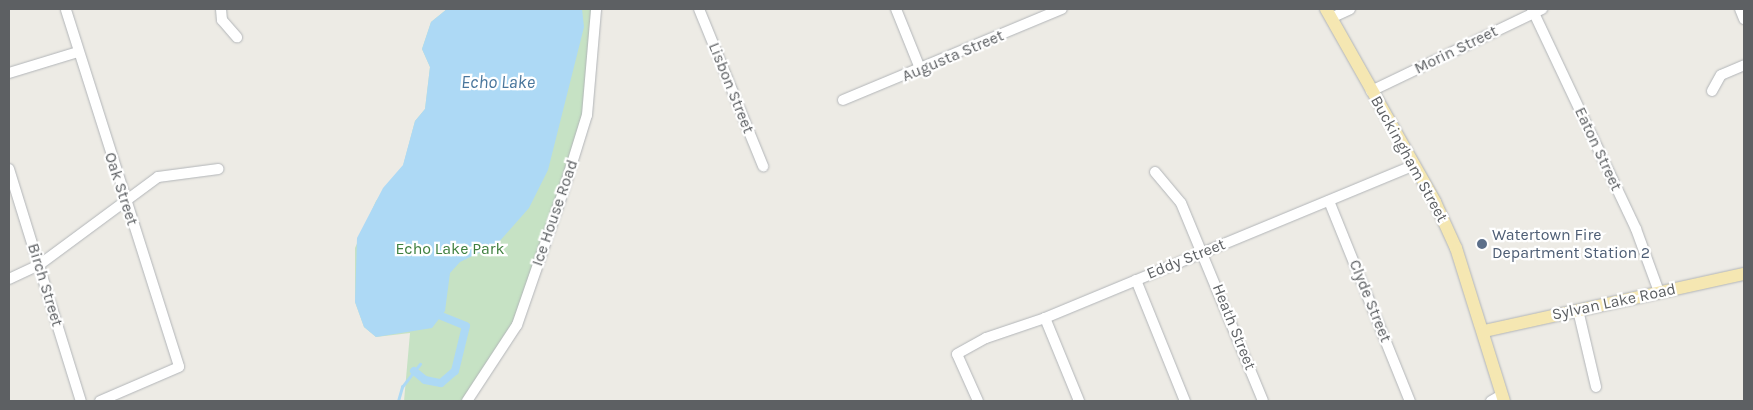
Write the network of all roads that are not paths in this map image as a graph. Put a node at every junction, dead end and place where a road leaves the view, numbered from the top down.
1 (220, 9) edge
2 (596, 9) edge
3 (698, 9) edge
4 (896, 9) edge
5 (1062, 9) edge
6 (1350, 9) edge
7 (66, 10) edge
8 (1536, 10) edge
9 (1328, 14) edge
10 (237, 37) dead end
11 (78, 52) junction
12 (1744, 65) edge
13 (921, 71) junction
14 (9, 73) edge
15 (1371, 91) junction
16 (1712, 91) dead end
17 (843, 100) dead end
18 (764, 166) dead end
19 (1415, 166) junction
20 (9, 168) edge
21 (218, 169) dead end
22 (1155, 172) dead end
23 (125, 201) junction
24 (1329, 201) junction
25 (1204, 253) junction
26 (39, 265) junction
27 (1744, 274) edge
28 (9, 279) edge
29 (1136, 280) junction
30 (1659, 292) junction
31 (1578, 310) junction
32 (1046, 318) junction
33 (1484, 331) junction
34 (1596, 387) dead end
35 (1499, 399) edge
36 (81, 401) edge
37 (100, 401) edge
38 (467, 401) edge
39 (978, 401) edge
40 (1080, 401) edge
41 (1186, 401) edge
42 (1263, 401) edge
43 (1410, 401) edge

1 - 10 street
2 - 38 street, Ice House Road
3 - 18 street, Lisbon Street
4 - 13 street
5 - 13 street, Augusta Street
6 - 9 street
7 - 11 street, Oak Street
8 - 15 street, Morin Street
8 - 30 street, Eaton Street
9 - 15 main road, Buckingham Street
11 - 14 street
11 - 23 street, Oak Street
12 - 16 street
13 - 17 street, Augusta Street
15 - 19 main road, Buckingham Street
19 - 24 street, Eddy Street
19 - 33 main road, Buckingham Street
20 - 26 street, Birch Street
21 - 23 street
22 - 25 street, Heath Street
23 - 26 street
23 - 37 street, Oak Street
24 - 25 street, Eddy Street
24 - 43 street, Clyde Street
25 - 29 street, Eddy Street
25 - 42 street, Heath Street
26 - 28 street
26 - 36 street, Birch Street
27 - 30 main road, Sylvan Lake Road
29 - 32 street, Eddy Street
29 - 41 street
30 - 31 main road, Sylvan Lake Road
31 - 33 main road, Sylvan Lake Road
31 - 34 street
32 - 39 street, Eddy Street
32 - 40 street
33 - 35 main road, Buckingham Street

